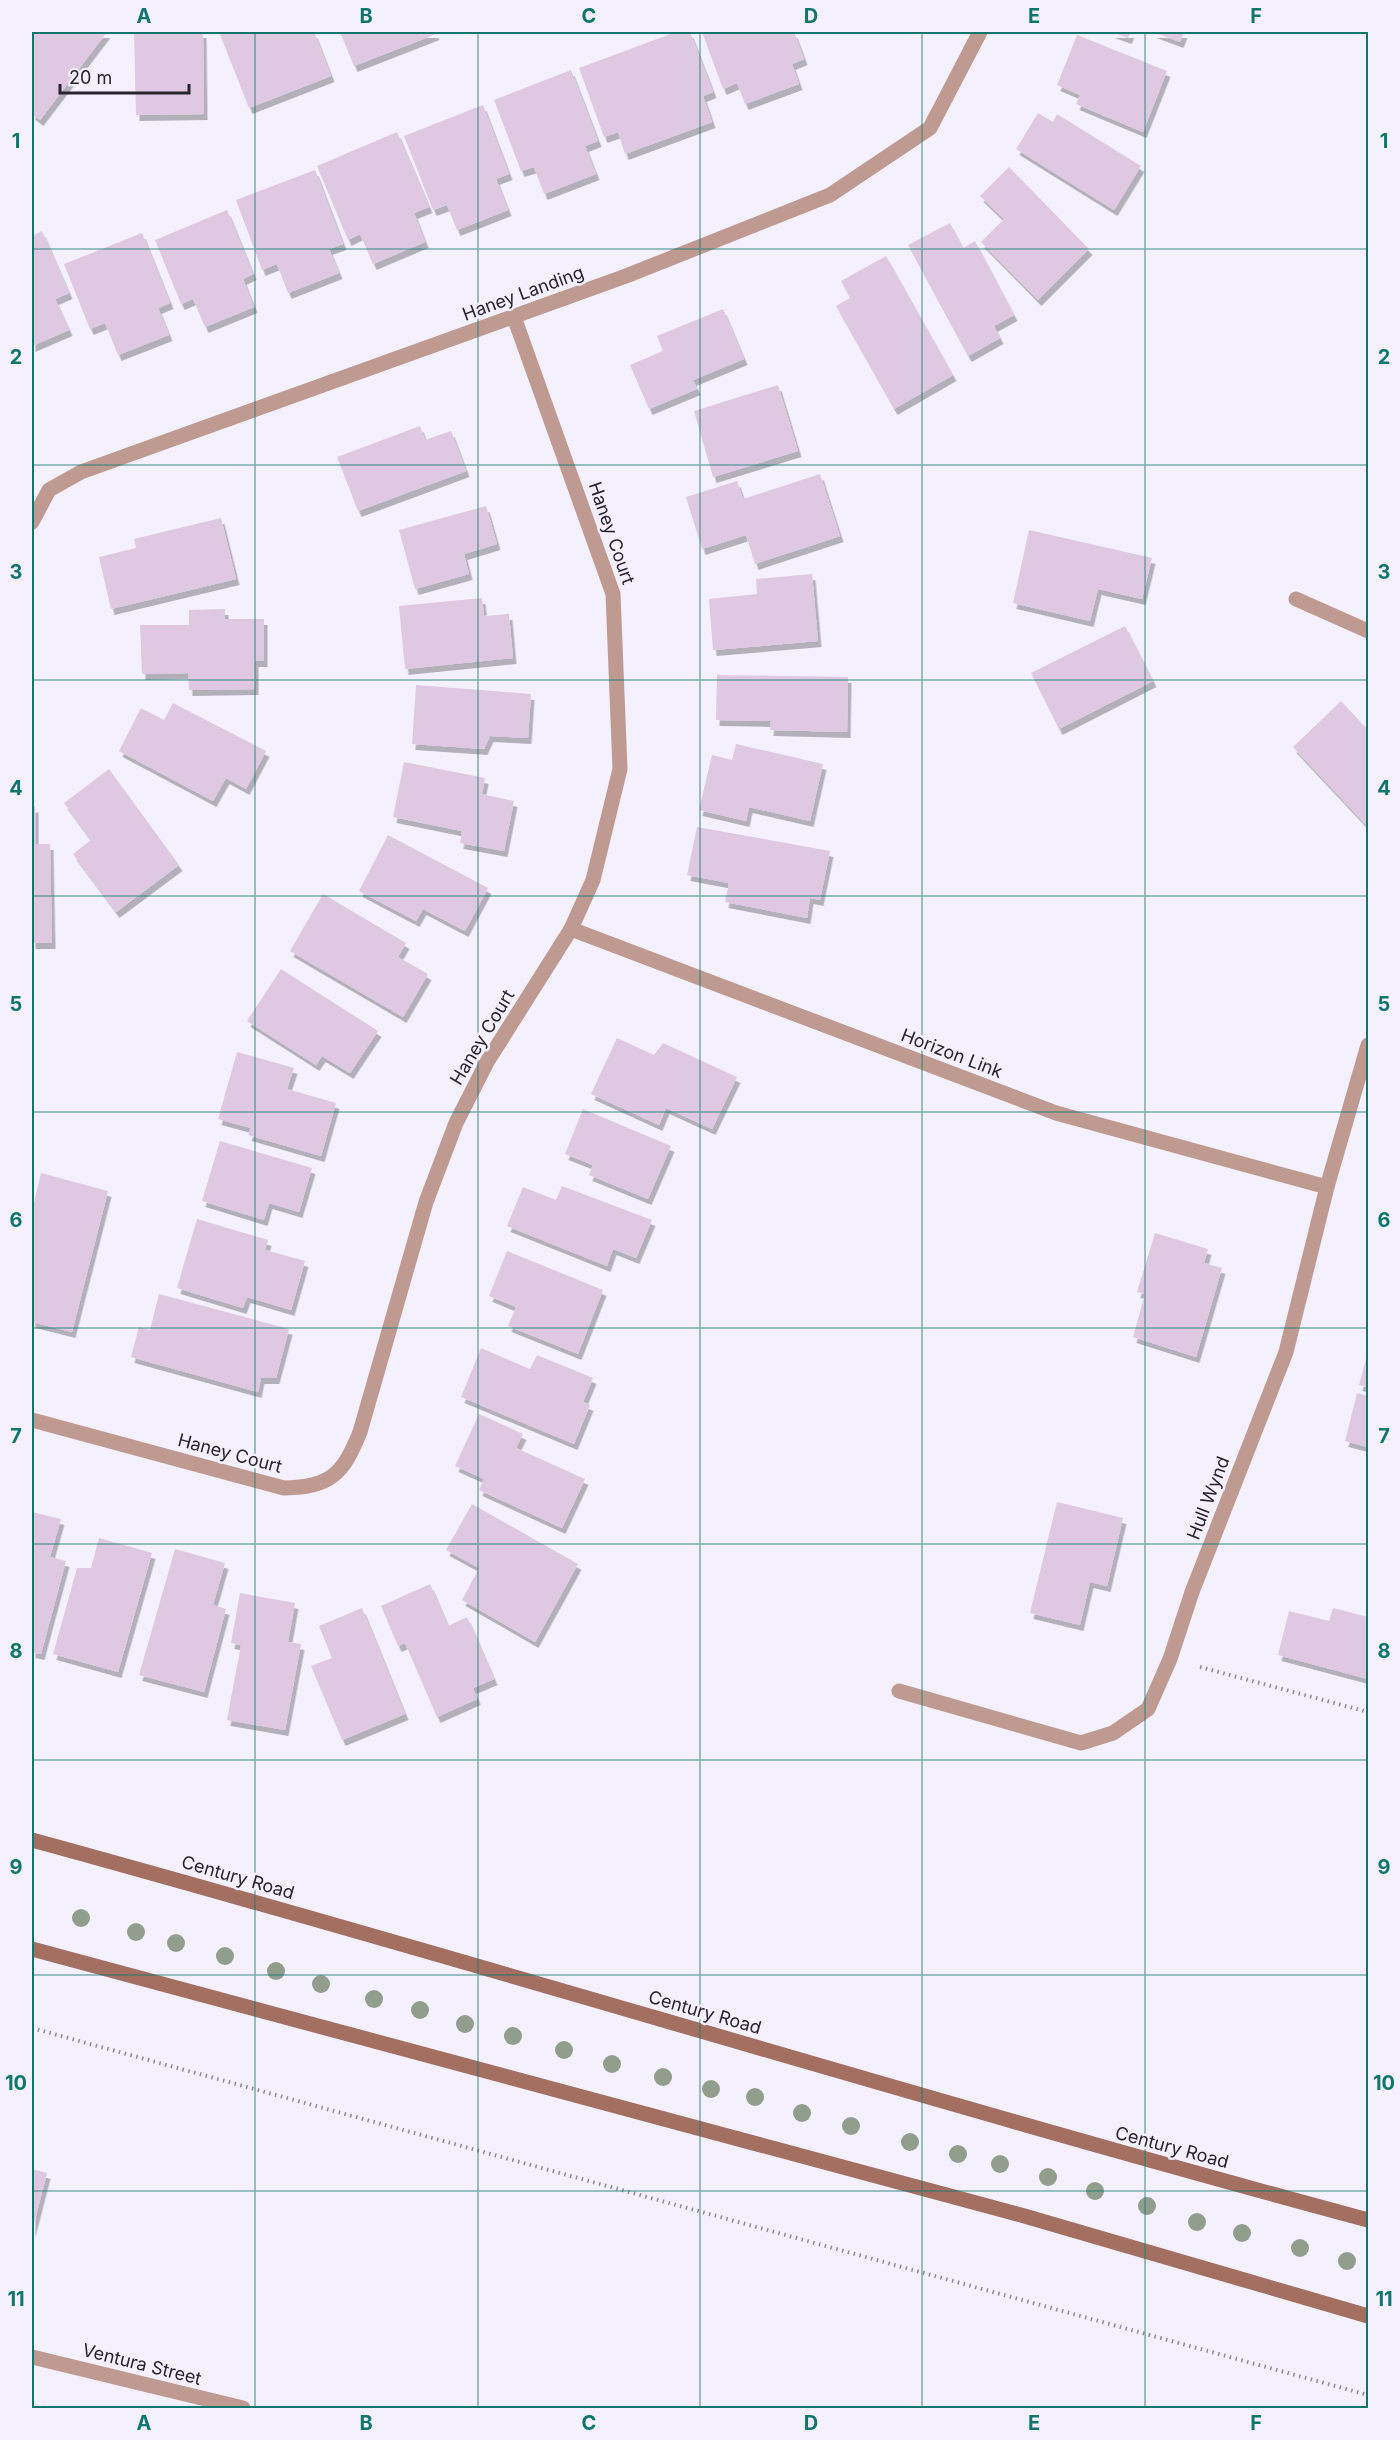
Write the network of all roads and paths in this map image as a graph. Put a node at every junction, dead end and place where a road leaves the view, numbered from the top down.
1 (980, 32) edge
2 (514, 317) junction
3 (32, 522) edge
4 (1296, 599) dead end
5 (1368, 631) edge
6 (571, 929) junction
7 (1368, 1045) edge
8 (1327, 1187) junction
9 (32, 1420) edge
10 (1170, 1659) junction
11 (899, 1691) dead end
12 (1368, 1712) edge
13 (32, 1840) edge
14 (32, 1949) edge
15 (32, 2028) edge
16 (1368, 2220) edge
17 (1368, 2316) edge
18 (32, 2356) edge
19 (1368, 2395) edge
20 (243, 2409) edge

1 - 2 street, Haney Landing
2 - 3 street, Haney Landing
2 - 6 street, Haney Court
4 - 5 street
6 - 8 street, Horizon Link
6 - 9 street, Haney Court
7 - 8 street, Hull Wynd
8 - 10 street, Hull Wynd
10 - 11 street, Hull Wynd
10 - 12 path
13 - 16 main road, Century Road
14 - 17 main road
15 - 19 path
18 - 20 street, Ventura Street

